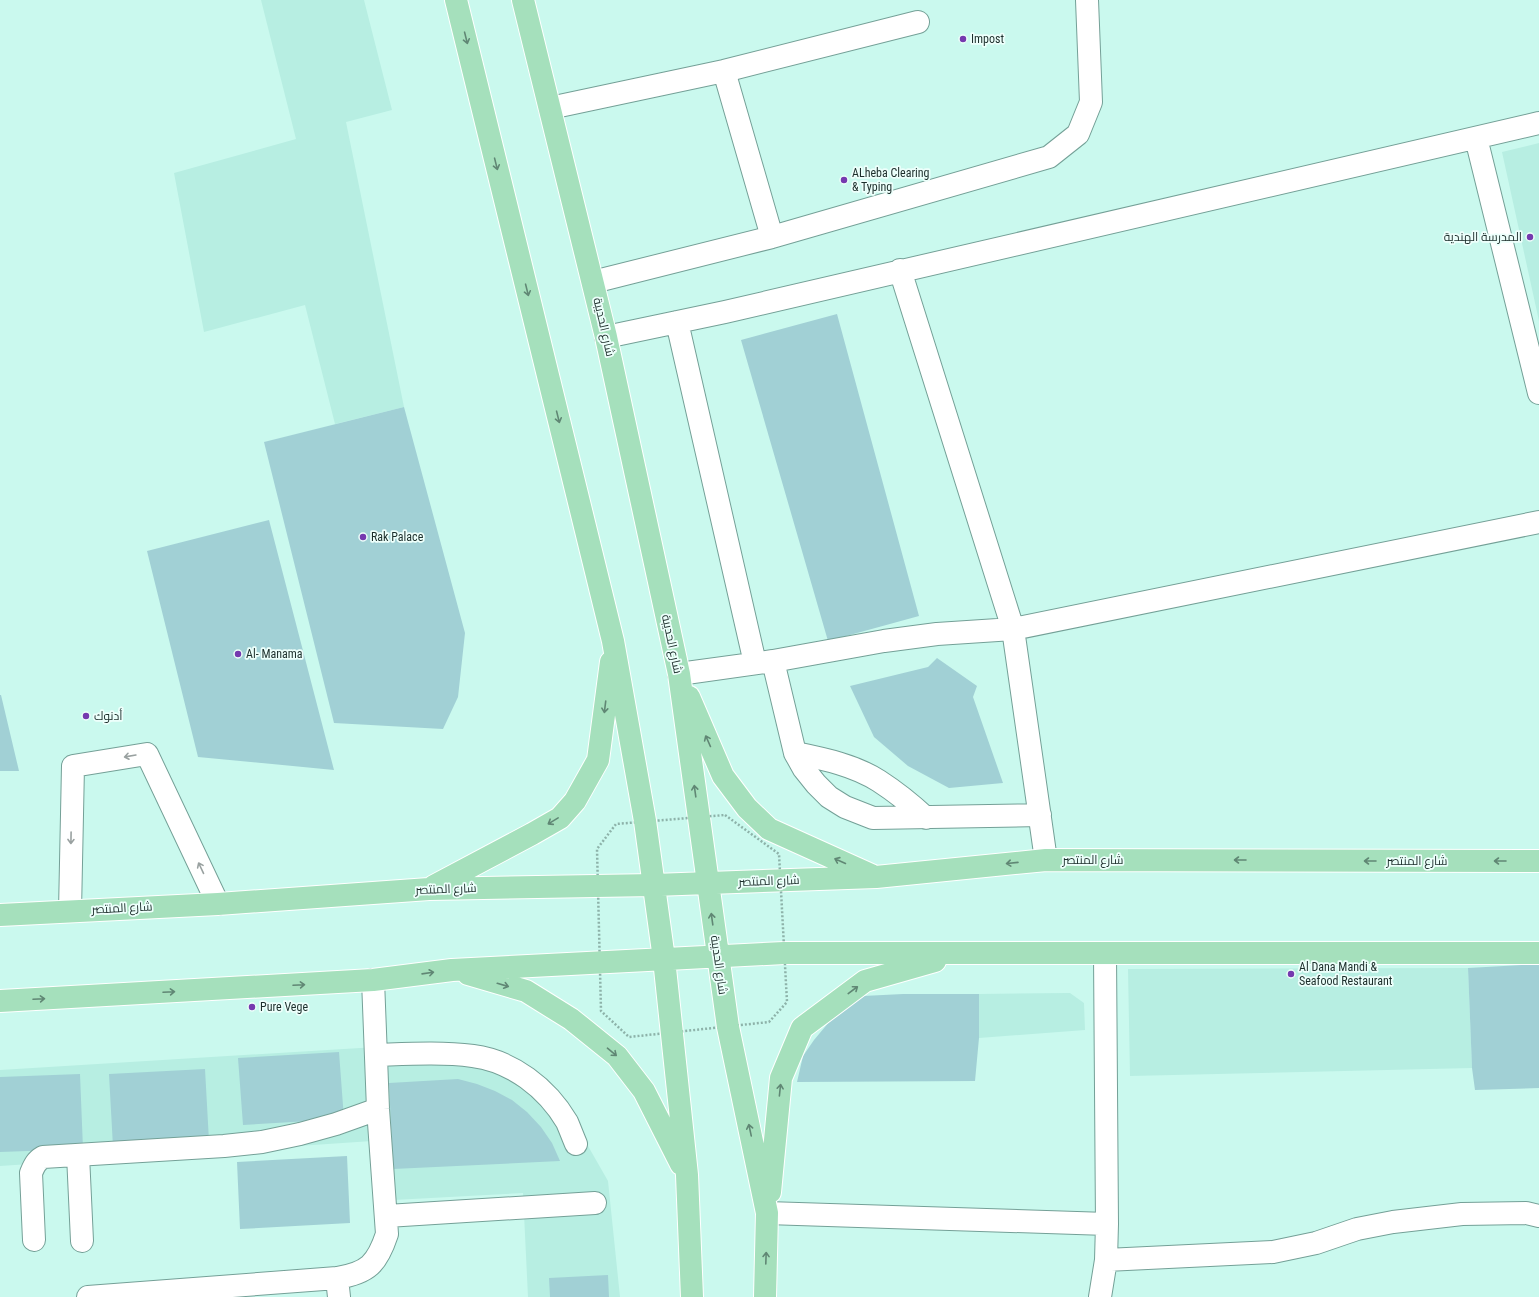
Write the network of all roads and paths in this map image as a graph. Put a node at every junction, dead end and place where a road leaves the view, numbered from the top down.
1 (456, 0) edge
2 (523, 0) edge
3 (1087, 0) edge
4 (918, 22) dead end
5 (724, 71) junction
6 (550, 108) junction
7 (1539, 123) edge
8 (1476, 138) junction
9 (772, 237) junction
10 (900, 270) junction
11 (593, 282) junction
12 (677, 322) junction
13 (606, 337) junction
14 (1539, 393) edge
15 (1539, 522) edge
16 (1013, 629) junction
17 (613, 641) junction
18 (764, 662) junction
19 (679, 674) junction
20 (795, 753) junction
21 (1040, 815) junction
22 (926, 818) junction
23 (1046, 860) junction
24 (1539, 861) edge
25 (876, 877) junction
26 (707, 883) junction
27 (654, 884) junction
28 (429, 889) junction
29 (218, 904) junction
30 (70, 911) junction
31 (0, 915) edge
32 (1539, 953) edge
33 (959, 954) junction
34 (1105, 954) junction
35 (718, 956) junction
36 (664, 958) junction
37 (452, 970) junction
38 (373, 980) junction
39 (0, 1001) edge
40 (376, 1055) junction
41 (378, 1109) junction
42 (576, 1144) dead end
43 (78, 1155) junction
44 (687, 1174) junction
45 (595, 1203) dead end
46 (768, 1213) junction
47 (387, 1216) junction
48 (1539, 1216) edge
49 (1107, 1224) junction
50 (34, 1240) dead end
51 (82, 1241) dead end
52 (1106, 1260) junction
53 (338, 1288) edge
54 (154, 1295) edge
55 (88, 1297) edge
56 (692, 1297) edge
57 (765, 1297) edge
58 (1100, 1297) edge

1 -> 17 main road
2 - 6 main road, شارع الحديبة
3 - 9 street
4 - 5 street
5 - 6 street
5 - 9 street
6 - 11 main road, شارع الحديبة
7 - 8 street
8 - 10 street
8 - 14 street
9 - 11 street
10 - 12 street
10 - 16 street
11 - 13 main road, شارع الحديبة
12 - 13 street
12 - 18 street
13 - 19 main road, شارع الحديبة
15 - 16 street
16 - 18 street
16 - 21 street
17 - 27 main road
17 -> 28 main road
18 - 19 street
18 - 20 street
25 -> 19 main road
26 -> 19 main road, شارع الحديبة
20 - 22 street
20 - 22 street
21 - 22 street
21 - 23 street
24 -> 23 main road, شارع المنتصر
23 -> 25 main road, شارع المنتصر
25 - 26 main road, شارع المنتصر
26 - 27 main road, شارع المنتصر
35 -> 26 main road, شارع الحديبة
27 - 28 main road, شارع المنتصر
27 - 36 main road
28 - 29 main road, شارع المنتصر
29 - 30 main road, شارع المنتصر
29 -> 30 street
30 - 31 main road, شارع المنتصر
32 - 34 main road
33 - 34 main road
33 - 35 main road
46 -> 33 main road
34 - 49 street
35 - 36 main road
46 -> 35 main road, شارع الحديبة
36 - 37 main road
36 - 44 main road
38 -> 37 main road
37 -> 44 main road
39 -> 38 main road
38 - 40 street
40 - 41 street
40 - 42 street
41 - 43 street
41 - 47 street
43 - 50 street
43 - 51 street
44 - 56 main road
45 - 47 street
46 - 49 street
57 -> 46 main road, شارع الحديبة
47 - 53 street
48 - 52 street
49 - 52 street
52 - 58 street
53 - 54 street
54 - 55 street

